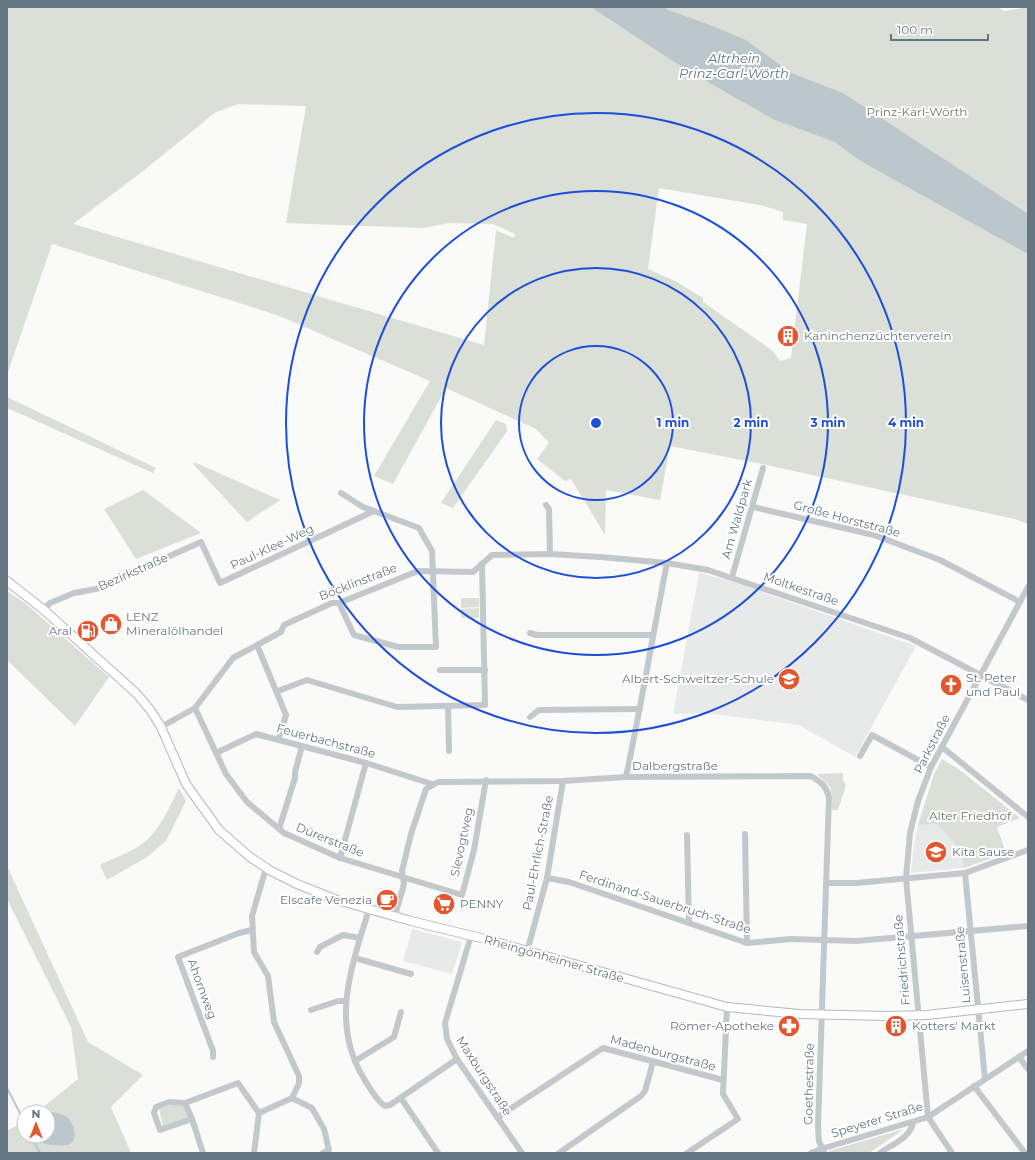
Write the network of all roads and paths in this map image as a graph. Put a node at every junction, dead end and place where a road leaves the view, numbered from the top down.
1 (763, 468) dead end
2 (341, 493) dead end
3 (546, 505) dead end
4 (753, 507) junction
5 (374, 512) junction
6 (201, 542) joint
7 (550, 554) junction
8 (667, 563) junction
9 (482, 564) junction
10 (434, 572) junction
11 (732, 577) junction
12 (7, 581) edge
13 (1028, 587) edge
14 (1020, 602) junction
15 (339, 603) junction
16 (44, 610) junction
17 (530, 633) dead end
18 (653, 635) junction
19 (258, 644) junction
20 (440, 670) dead end
21 (485, 670) junction
22 (981, 675) junction
23 (278, 691) junction
24 (1028, 700) edge
25 (448, 706) junction
26 (195, 708) junction
27 (640, 709) junction
28 (530, 717) dead end
29 (161, 727) junction
30 (278, 740) junction
31 (302, 746) junction
32 (942, 747) junction
33 (449, 751) dead end
34 (216, 753) junction
35 (860, 756) dead end
36 (366, 764) junction
37 (931, 767) junction
38 (626, 777) junction
39 (486, 780) junction
40 (563, 781) junction
41 (432, 784) junction
42 (1028, 817) edge
43 (279, 829) junction
44 (745, 834) dead end
45 (687, 835) dead end
46 (1028, 850) edge
47 (340, 858) junction
48 (266, 868) junction
49 (965, 873) junction
50 (402, 878) junction
51 (547, 878) junction
52 (906, 878) junction
53 (827, 883) junction
54 (369, 909) junction
55 (395, 916) junction
56 (689, 923) junction
57 (1028, 926) edge
58 (252, 930) junction
59 (971, 932) junction
60 (471, 936) junction
61 (911, 937) junction
62 (360, 938) junction
63 (825, 940) junction
64 (747, 943) junction
65 (316, 952) dead end
66 (527, 952) junction
67 (355, 958) junction
68 (411, 974) dead end
69 (345, 1001) junction
70 (1028, 1004) edge
71 (728, 1008) junction
72 (977, 1009) junction
73 (312, 1010) dead end
74 (401, 1012) dead end
75 (918, 1014) junction
76 (822, 1015) junction
77 (1028, 1051) edge
78 (213, 1057) dead end
79 (1019, 1057) junction
80 (457, 1060) junction
81 (355, 1061) junction
82 (653, 1062) junction
83 (1028, 1069) edge
84 (985, 1079) junction
85 (723, 1080) junction
86 (974, 1086) junction
87 (292, 1098) junction
88 (401, 1098) junction
89 (186, 1103) junction
90 (259, 1113) junction
91 (928, 1117) junction
92 (498, 1118) junction
93 (192, 1119) junction
94 (913, 1123) junction
95 (823, 1151) edge
96 (330, 1152) edge
97 (203, 1153) edge
98 (254, 1153) edge
99 (323, 1153) edge
100 (438, 1153) edge
101 (522, 1153) edge
102 (559, 1153) edge
103 (687, 1153) edge
104 (812, 1153) edge
105 (880, 1153) edge
106 (952, 1153) edge
107 (1025, 1153) edge

1 - 4 street, Am Waldpark
2 - 5 street
3 - 7 street
4 - 11 street, Am Waldpark
4 - 14 street, Große Horststraße
5 - 6 street, Paul-Klee-Weg
5 - 10 street
6 - 16 street, Bezirkstraße
7 - 8 street, Moltkestraße
7 - 9 street, Böcklinstraße
8 - 11 street, Moltkestraße
8 - 18 street
9 - 10 street, Böcklinstraße
9 - 21 street
10 - 15 street, Böcklinstraße
10 - 15 street
11 - 22 street, Moltkestraße
12 - 16 street
13 - 14 street, Parkstraße
14 - 22 street, Parkstraße
15 - 19 street, Böcklinstraße
16 - 29 street
17 - 18 street
18 - 27 street
19 - 23 street
19 - 26 street, Böcklinstraße
20 - 21 street
21 - 25 street
22 - 24 street, Moltkestraße
22 - 32 street, Parkstraße
23 - 25 street
23 - 30 street
25 - 33 street
26 - 29 street, Böcklinstraße
26 - 34 street, Dürerstraße
27 - 28 street
27 - 38 street
29 - 48 street, Rheingönheimer Straße
30 - 31 street, Feuerbachstraße
30 - 34 street, Feuerbachstraße
31 - 36 street, Feuerbachstraße
31 - 43 street
32 - 37 street, Parkstraße
32 - 42 street
34 - 43 street, Dürerstraße
35 - 37 street
36 - 41 street, Feuerbachstraße
36 - 47 street
37 - 52 street, Parkstraße
38 - 40 street, Dalbergstraße
38 - 53 street, Dalbergstraße
39 - 40 street, Dalbergstraße
39 - 41 street, Dalbergstraße
39 - 50 street, Slevogtweg
40 - 51 street, Paul-Ehrlich-Straße
41 - 50 street
43 - 47 street, Dürerstraße
44 - 64 street
45 - 56 street
46 - 49 street
47 - 50 street, Dürerstraße
48 - 54 street, Rheingönheimer Straße
48 - 58 street
49 - 52 street
49 - 59 street, Luisenstraße
50 - 55 street
51 - 56 street, Ferdinand-Sauerbruch-Straße
51 - 66 street, Paul-Ehrlich-Straße
52 - 53 street
52 - 61 street, Friedrichstraße
53 - 63 street, Dalbergstraße
54 - 55 street, Rheingönheimer Straße
54 - 62 street
55 - 60 street, Rheingönheimer Straße
56 - 64 street, Ferdinand-Sauerbruch-Straße
57 - 59 street, Ferdinand-Sauerbruch-Straße
58 - 78 street, Ahornweg
58 - 87 street
59 - 61 street, Ferdinand-Sauerbruch-Straße
59 - 72 street, Luisenstraße
60 - 66 street, Rheingönheimer Straße
60 - 80 street, Maxburgstraße
61 - 63 street, Ferdinand-Sauerbruch-Straße
61 - 75 street, Friedrichstraße
62 - 65 street
62 - 67 street
63 - 64 street, Ferdinand-Sauerbruch-Straße
63 - 76 street, Dalbergstraße
66 - 71 street, Rheingönheimer Straße
67 - 68 street
67 - 69 street
69 - 73 street
69 - 81 street
70 - 72 street, Rheingönheimer Straße
71 - 76 street, Rheingönheimer Straße
71 - 85 street
72 - 75 street, Rheingönheimer Straße
72 - 84 street, Luisenstraße
74 - 81 street
75 - 76 street, Rheingönheimer Straße
75 - 91 street, Friedrichstraße
76 - 95 street, Goethestraße
77 - 79 street, Speyerer Straße
79 - 83 street
79 - 84 street, Speyerer Straße
80 - 88 street
80 - 92 street, Maxburgstraße
81 - 88 street
82 - 85 street, Madenburgstraße
82 - 92 street, Madenburgstraße
82 - 102 street
84 - 86 street, Speyerer Straße
85 - 103 street
86 - 91 street, Speyerer Straße
86 - 107 street
87 - 90 street
87 - 96 street
88 - 100 street
89 - 90 street
89 - 93 street
89 - 93 street
90 - 98 street
91 - 94 street, Speyerer Straße
91 - 106 street, Friedrichstraße
92 - 101 street, Maxburgstraße
93 - 97 street
94 - 95 street, Speyerer Straße
94 - 105 street
95 - 104 street, Speyerer Straße
96 - 99 street

